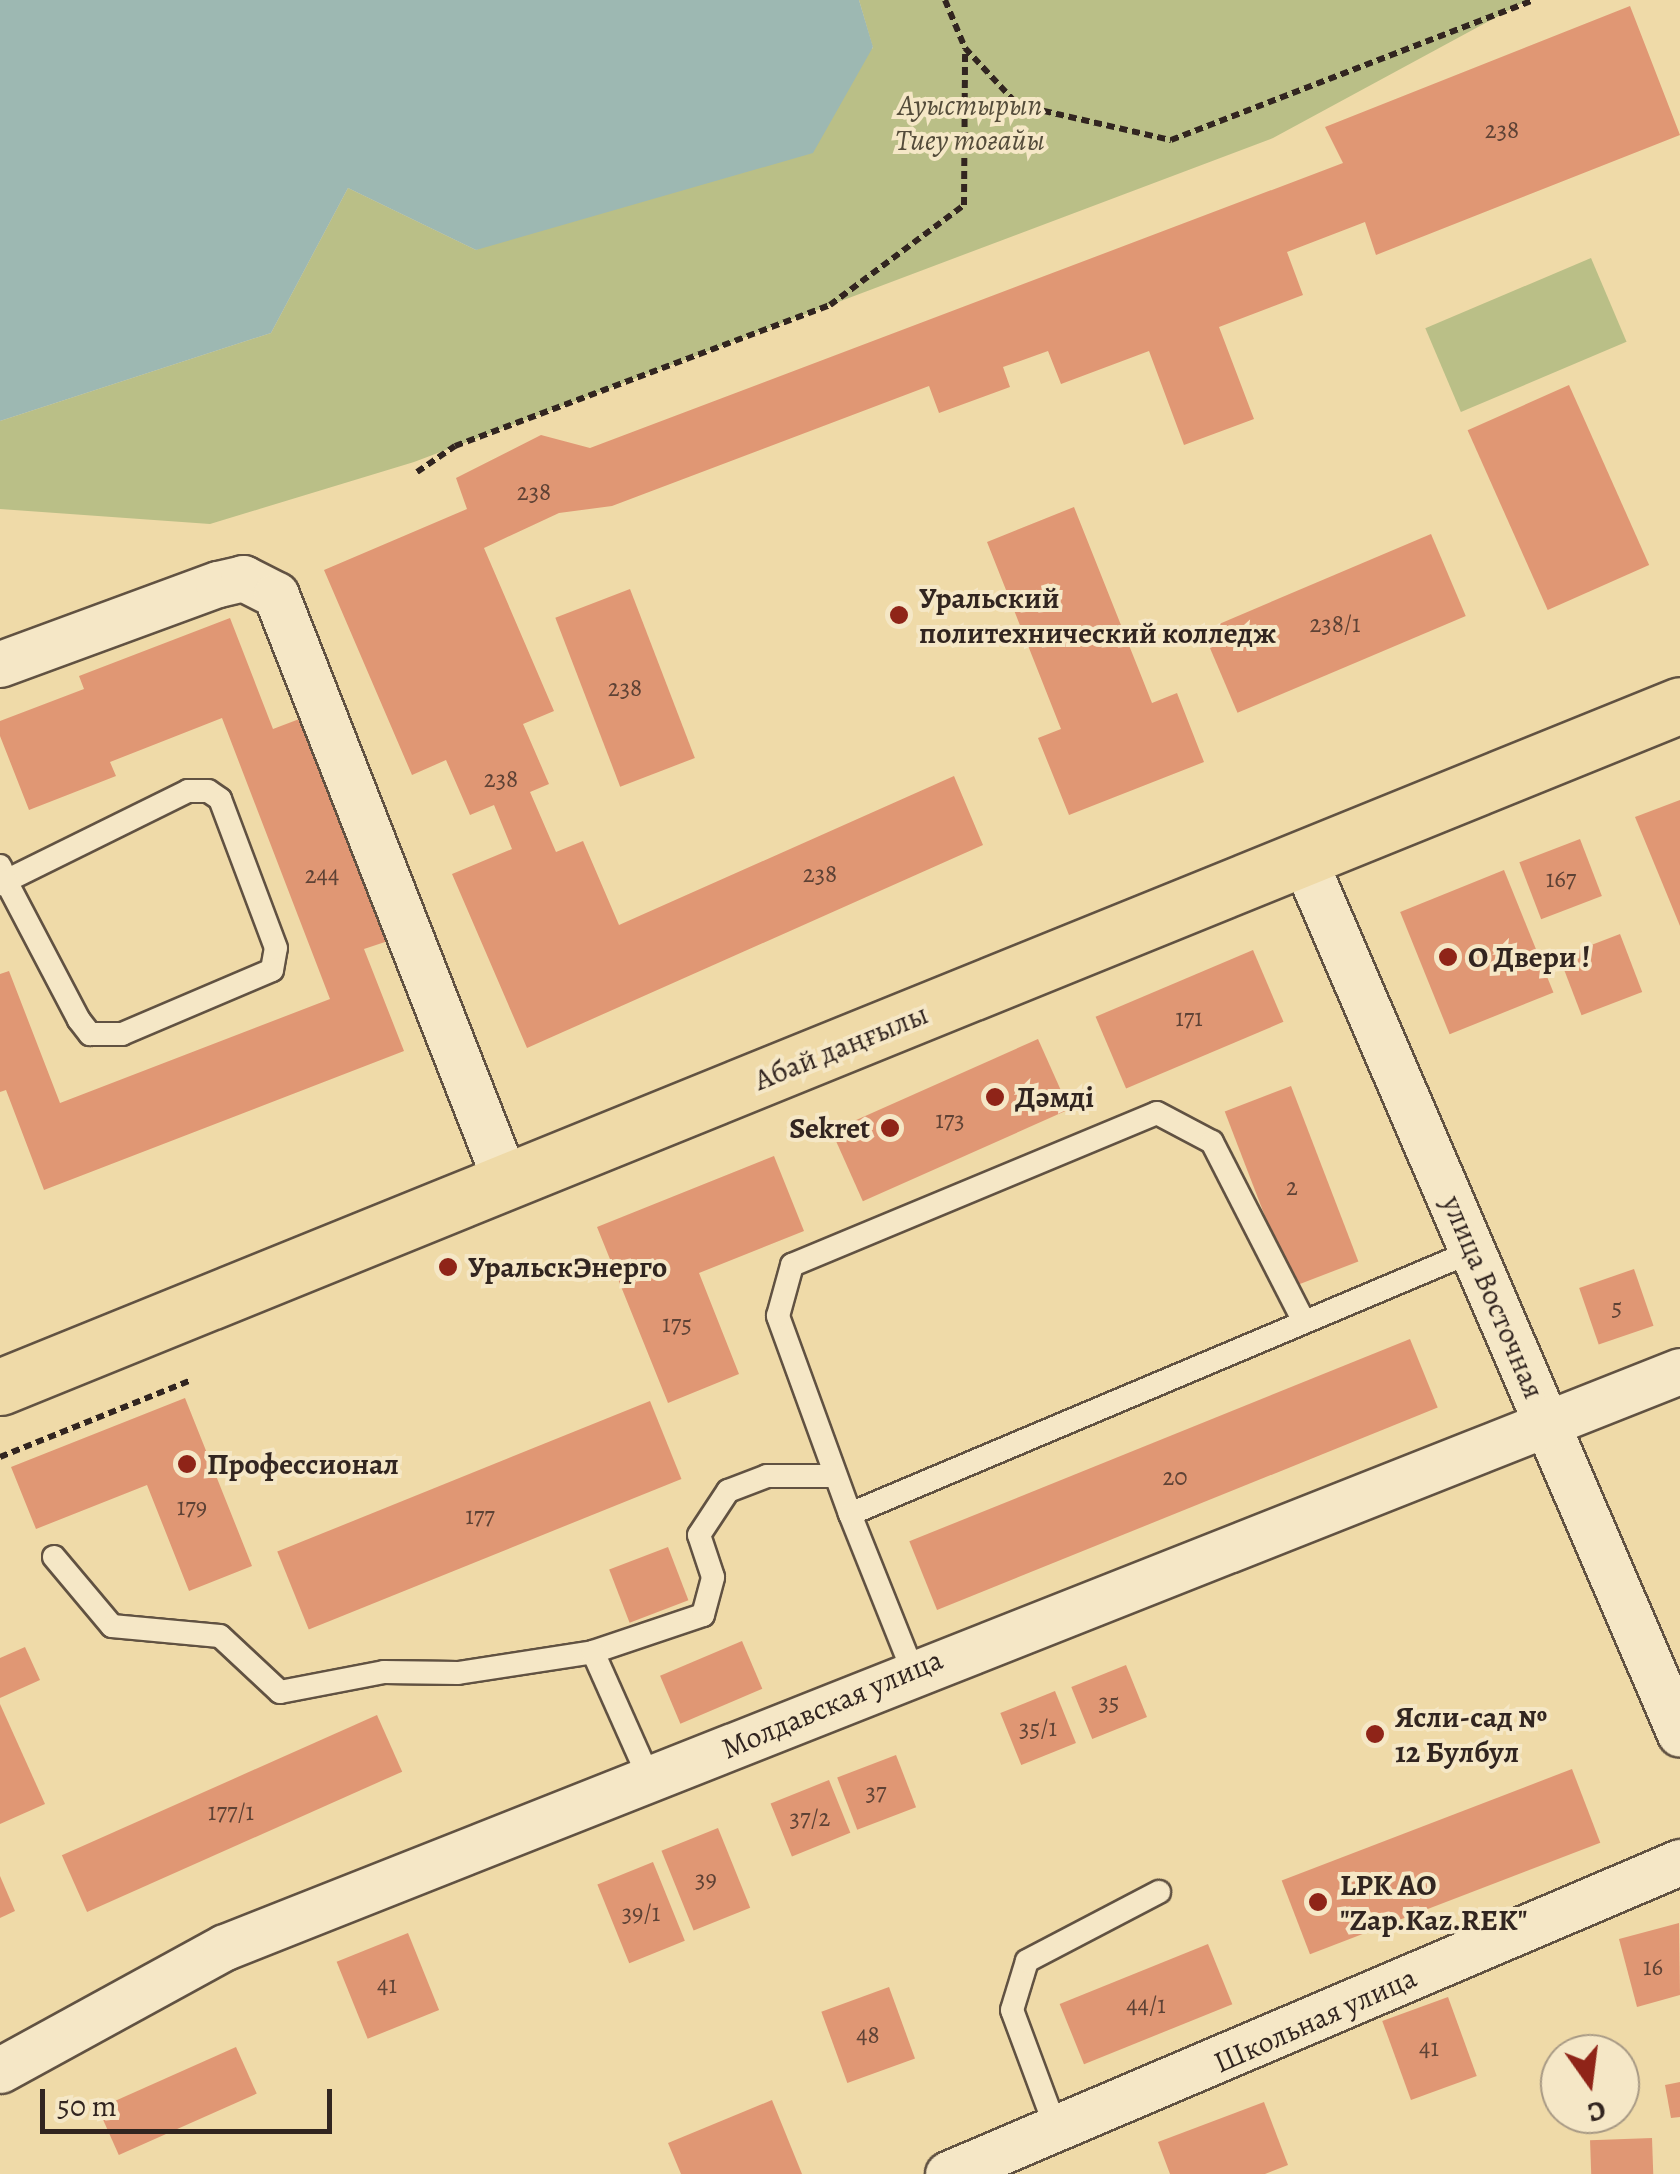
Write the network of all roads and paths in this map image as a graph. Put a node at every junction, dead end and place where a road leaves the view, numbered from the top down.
1 (945, 0) edge
2 (1534, 0) edge
3 (966, 48) junction
4 (417, 472) dead end
5 (0, 664) edge
6 (1680, 706) edge
7 (1304, 860) junction
8 (2, 877) edge
9 (506, 1182) junction
10 (1474, 1251) junction
11 (1302, 1318) junction
12 (1680, 1370) edge
13 (192, 1380) dead end
14 (0, 1387) edge
15 (1546, 1420) junction
16 (0, 1457) edge
17 (833, 1476) junction
18 (850, 1514) junction
19 (54, 1557) dead end
20 (593, 1652) junction
21 (912, 1669) junction
22 (1680, 1734) edge
23 (651, 1782) junction
24 (1680, 1862) edge
25 (1159, 1892) dead end
26 (0, 2070) edge
27 (1056, 2130) junction
28 (948, 2174) edge

1 - 3 path
2 - 3 path
3 - 4 path
5 - 9 street
6 - 7 main road, Абай даңғылы
7 - 9 main road, Абай даңғылы
7 - 10 street, улица Восточная
8 - 8 lane
9 - 14 main road, Абай даңғылы
10 - 11 lane
10 - 15 street, улица Восточная
11 - 17 lane
11 - 18 lane
12 - 15 street, Молдавская улица
13 - 16 path
15 - 21 street, Молдавская улица
15 - 22 street, улица Восточная
17 - 18 lane
17 - 20 lane
18 - 21 lane
19 - 20 lane
20 - 23 lane
21 - 23 street, Молдавская улица
23 - 26 street, Молдавская улица
24 - 27 street, Школьная улица
25 - 27 lane
27 - 28 street, Школьная улица

